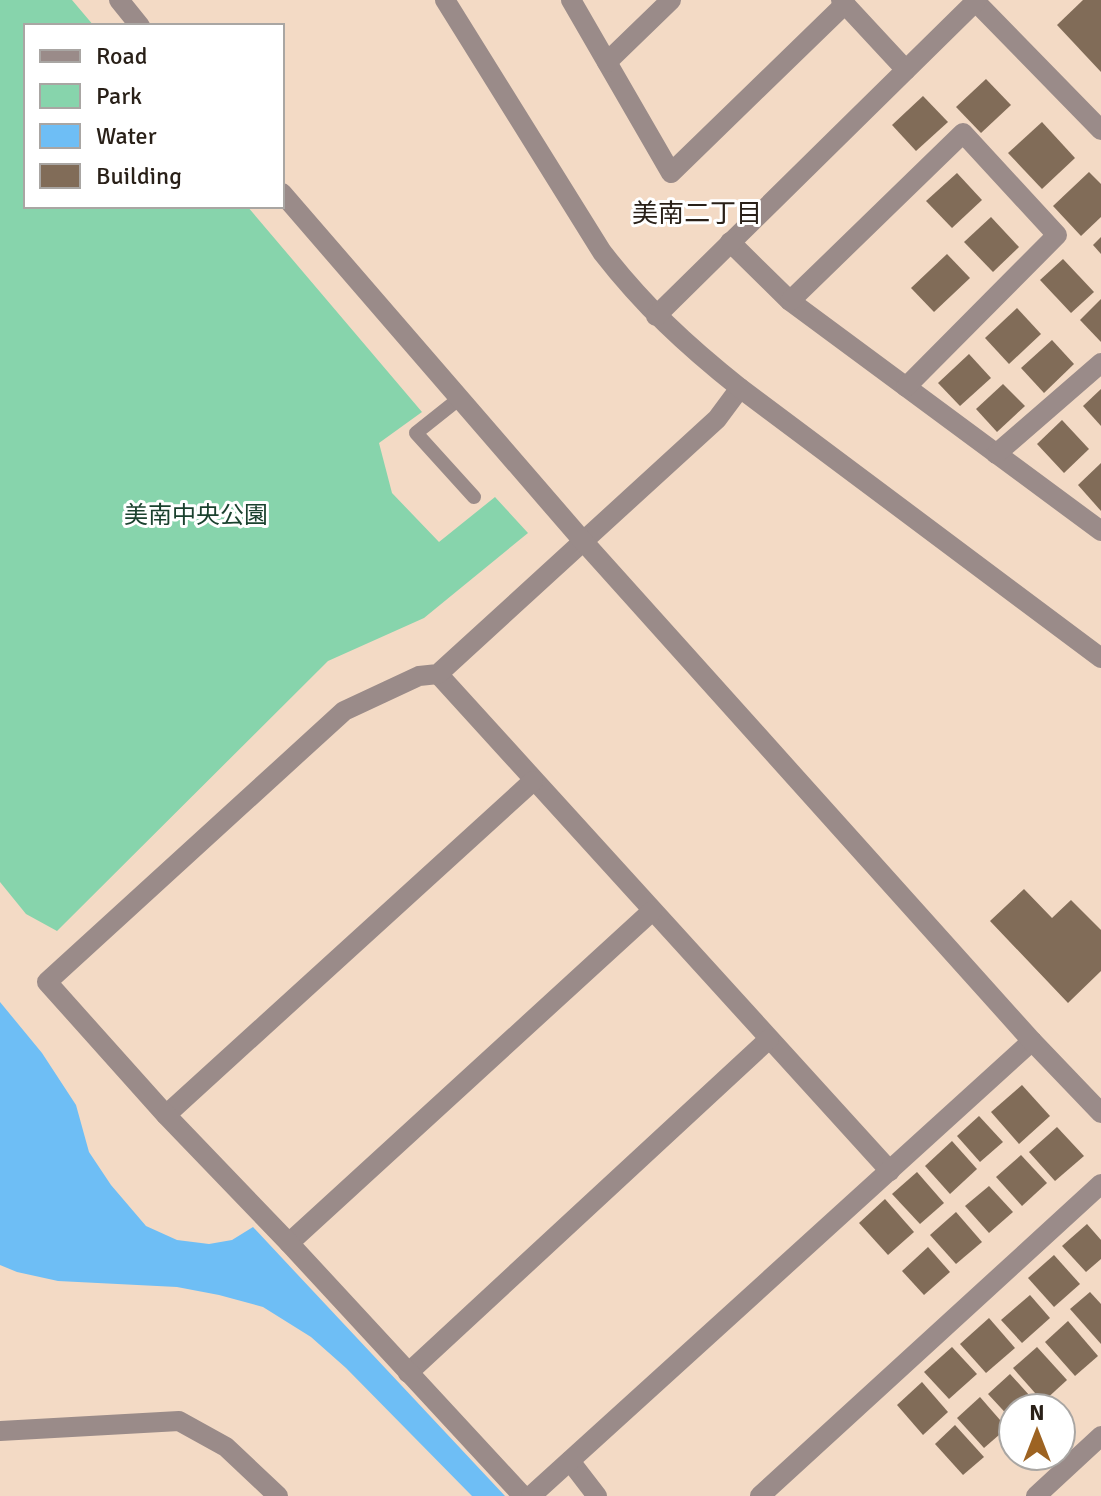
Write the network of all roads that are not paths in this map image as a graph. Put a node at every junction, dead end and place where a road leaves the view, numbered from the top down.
1 (119, 0) edge
2 (445, 0) edge
3 (571, 0) edge
4 (671, 0) edge
5 (975, 1) edge
6 (843, 2) edge
7 (138, 24) edge
8 (607, 62) junction
9 (906, 70) junction
10 (1101, 130) edge
11 (284, 195) edge
12 (730, 242) junction
13 (790, 301) junction
14 (656, 316) junction
15 (1101, 363) edge
16 (906, 387) junction
17 (740, 388) junction
18 (460, 398) junction
19 (996, 454) junction
20 (474, 497) dead end
21 (1101, 531) edge
22 (583, 541) junction
23 (1101, 658) edge
24 (438, 674) junction
25 (533, 781) junction
26 (652, 911) junction
27 (769, 1039) junction
28 (1032, 1041) junction
29 (1101, 1113) edge
30 (166, 1115) junction
31 (890, 1171) junction
32 (1101, 1184) edge
33 (289, 1243) junction
34 (408, 1373) junction
35 (0, 1431) edge
36 (1101, 1436) edge
37 (570, 1461) junction
38 (278, 1496) edge
39 (523, 1496) edge
40 (531, 1496) edge
41 (597, 1496) edge
42 (760, 1496) edge
43 (1036, 1496) edge

1 - 7 street
2 - 14 street
3 - 8 street
4 - 8 street
5 - 9 street
5 - 10 street
6 - 8 street
6 - 9 street
9 - 12 street
11 - 18 street
12 - 13 street
12 - 14 street
13 - 16 street
13 - 16 street
14 - 17 street
15 - 19 street
16 - 19 street
17 - 22 street
17 - 23 street
18 - 20 lane
18 - 22 street
19 - 21 street
22 - 24 street
22 - 28 street
24 - 25 street
24 - 30 street
25 - 26 street
25 - 30 street
26 - 27 street
26 - 33 street
27 - 31 street
27 - 34 street
28 - 29 street
28 - 31 street
30 - 33 street
31 - 37 street
32 - 42 street
33 - 34 street
34 - 39 street
35 - 38 street
36 - 43 street
37 - 40 street
37 - 41 street

